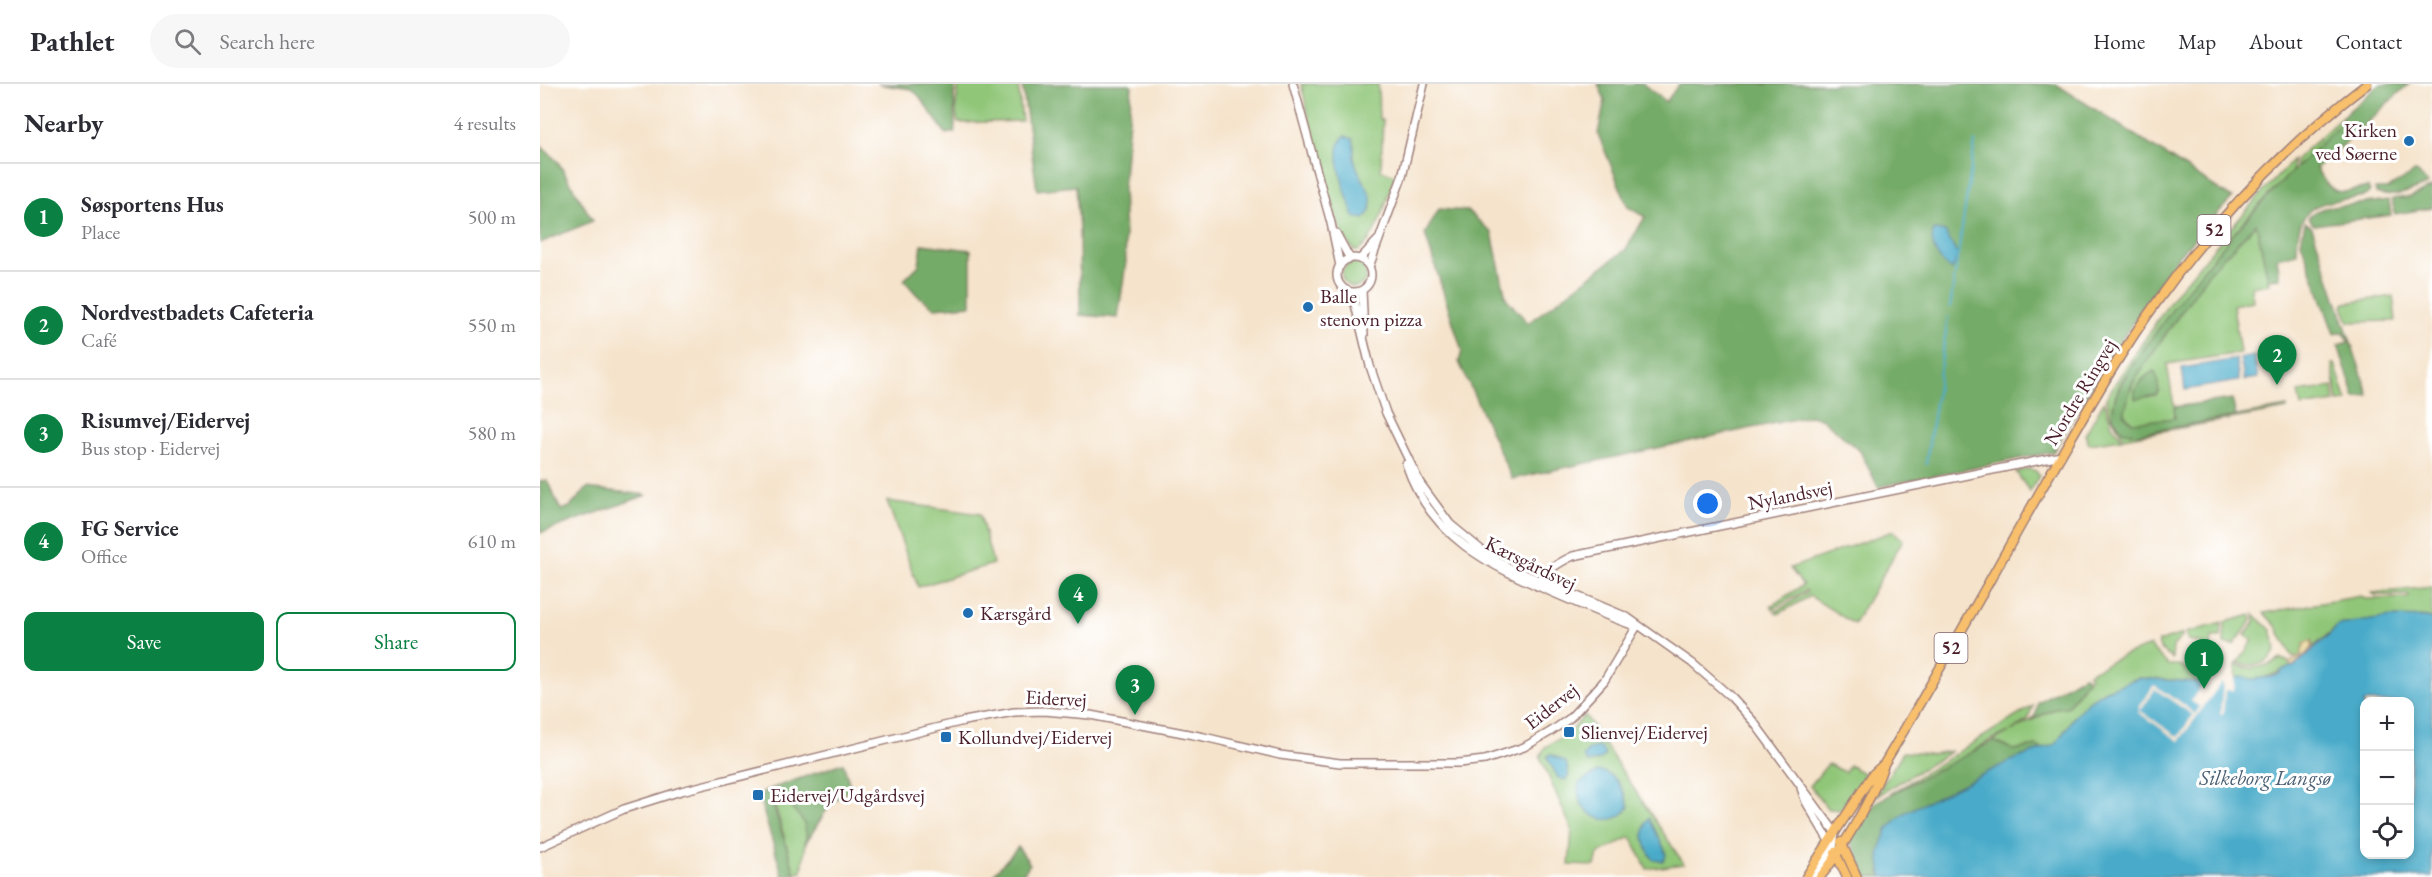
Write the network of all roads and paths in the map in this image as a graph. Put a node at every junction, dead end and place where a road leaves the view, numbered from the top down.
1 (1293, 84) edge
2 (1424, 84) edge
3 (2367, 84) edge
4 (1331, 223) junction
5 (1381, 236) junction
6 (1350, 258) junction
7 (1360, 259) junction
8 (1340, 266) junction
9 (1369, 267) junction
10 (1362, 290) junction
11 (1352, 292) junction
12 (1365, 349) junction
13 (2061, 456) junction
14 (1538, 583) junction
15 (1637, 626) junction
16 (1884, 764) junction
17 (1800, 785) junction
18 (1838, 838) junction
19 (540, 847) edge
20 (1833, 848) junction
21 (1806, 877) edge
22 (1813, 877) edge
23 (1820, 877) edge
24 (1847, 877) edge
25 (1857, 877) edge

1 - 4 street
2 - 5 street
3 - 13 main road, Nordre Ringvej / 52
4 - 6 street
4 - 8 street
5 - 7 street
5 - 9 street
6 - 7 street
6 - 8 street
7 - 9 street
8 - 11 street
9 - 10 street
10 - 11 street
10 - 12 street, Kærsgårdsvej
11 - 12 street, Kærsgårdsvej
12 - 14 street, Kærsgårdsvej
13 - 14 street, Nylandsvej
13 - 16 main road, Nordre Ringvej / 52
14 - 15 street, Kærsgårdsvej
15 - 17 street, Kærsgårdsvej
15 - 19 street, Eidervej
16 - 18 main road, Nordre Ringvej / 52
16 - 18 main road, Nordre Ringvej / 52
17 - 18 street, Kærsgårdsvej
17 - 20 street, Kærsgårdsvej
18 - 20 main road, Nordre Ringvej / 52
18 - 20 main road, Nordre Ringvej / 52
18 - 25 main road
20 - 21 main road
20 - 22 street
20 - 23 main road
20 - 24 main road

